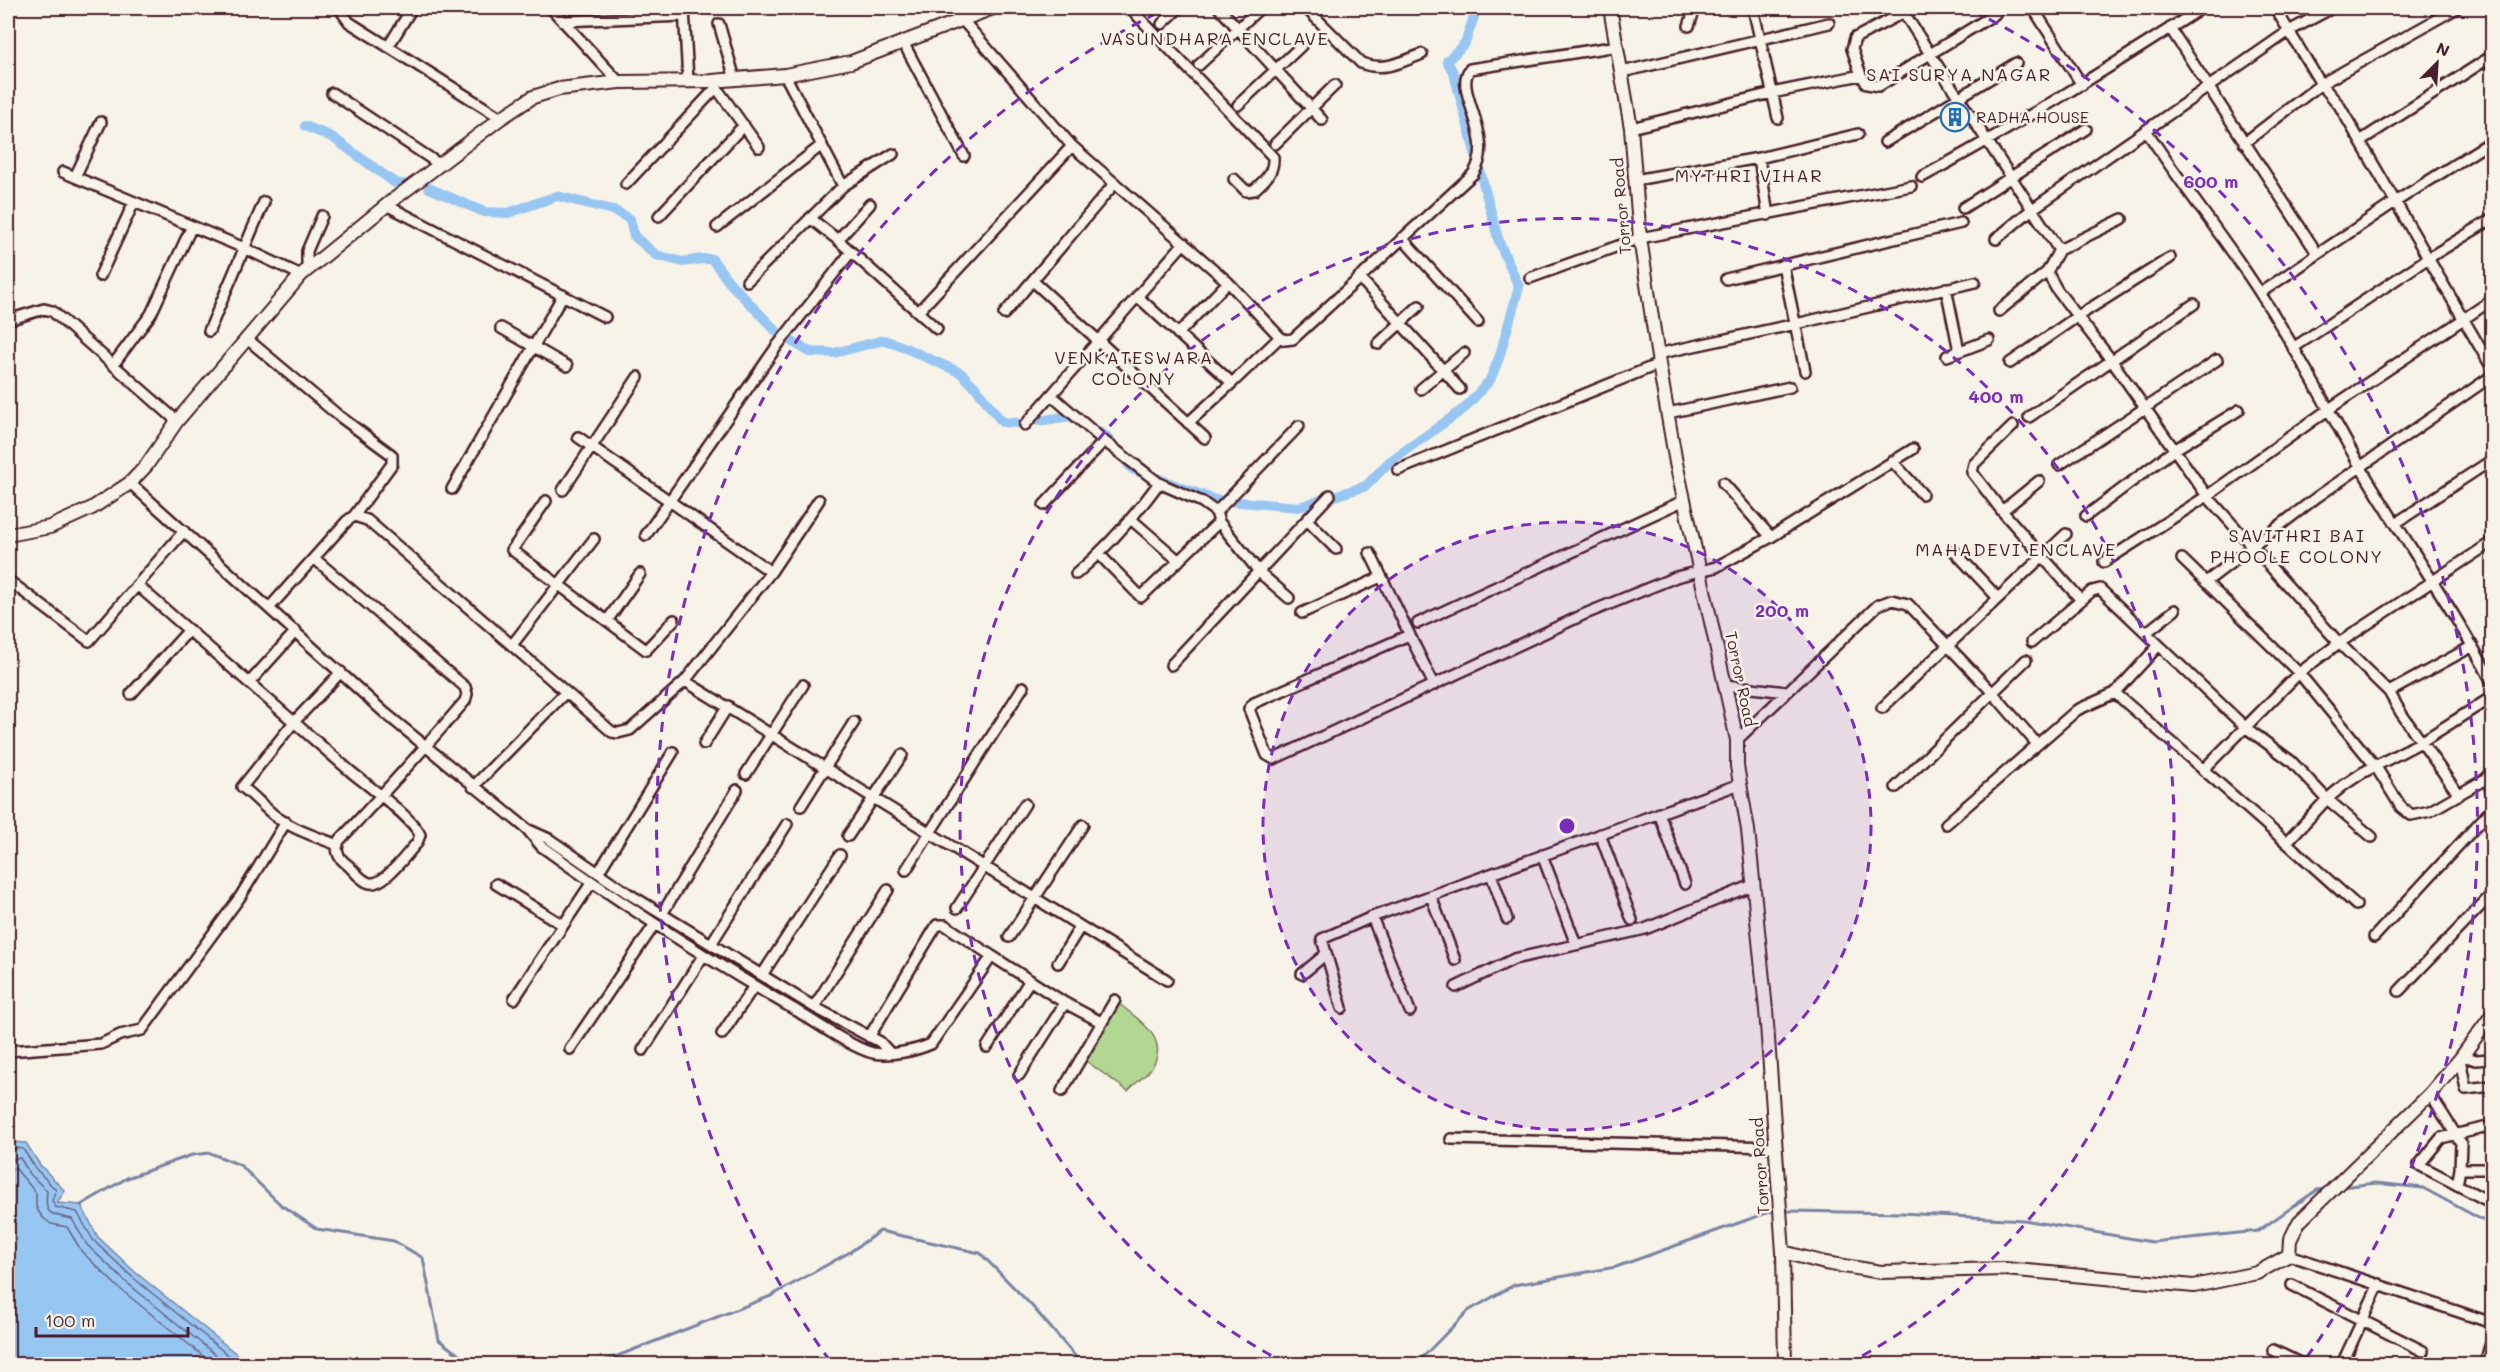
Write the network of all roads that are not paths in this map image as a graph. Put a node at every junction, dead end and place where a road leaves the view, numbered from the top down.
1 (339, 8) edge
2 (412, 8) edge
3 (551, 8) edge
4 (952, 8) edge
5 (993, 8) edge
6 (1130, 8) edge
7 (1179, 8) edge
8 (1219, 8) edge
9 (1260, 8) edge
10 (1306, 8) edge
11 (1695, 8) edge
12 (1753, 8) edge
13 (2033, 8) edge
14 (2202, 8) edge
15 (2276, 8) edge
16 (2331, 8) edge
17 (2457, 8) edge
18 (1906, 9) edge
19 (684, 12) edge
20 (1613, 12) edge
21 (1995, 14) dead end
22 (960, 19) junction
23 (563, 21) junction
24 (1829, 23) dead end
25 (719, 24) dead end
26 (1162, 24) dead end
27 (1689, 26) dead end
28 (1238, 28) junction
29 (2170, 28) junction
30 (2289, 31) junction
31 (1760, 40) junction
32 (904, 44) junction
33 (1301, 46) dead end
34 (1618, 46) junction
35 (388, 47) junction
36 (1422, 54) dead end
37 (1930, 54) junction
38 (2493, 56) edge
39 (2016, 63) dead end
40 (1199, 65) dead end
41 (1275, 69) junction
42 (1623, 72) junction
43 (785, 75) junction
44 (1861, 75) junction
45 (735, 79) junction
46 (688, 81) junction
47 (619, 82) junction
48 (2321, 84) junction
49 (714, 85) junction
50 (1335, 85) dead end
51 (2082, 86) junction
52 (2209, 87) junction
53 (332, 93) dead end
54 (1772, 93) junction
55 (1958, 98) junction
56 (1238, 105) dead end
57 (1311, 108) junction
58 (501, 118) junction
59 (1778, 118) dead end
60 (1322, 120) dead end
61 (101, 122) dead end
62 (744, 125) junction
63 (1631, 128) junction
64 (2086, 129) dead end
65 (2146, 130) junction
66 (1858, 134) dead end
67 (2360, 141) junction
68 (2493, 141) edge
69 (1885, 142) dead end
70 (1988, 142) junction
71 (2244, 142) junction
72 (1275, 144) dead end
73 (822, 146) junction
74 (1072, 146) junction
75 (759, 147) dead end
76 (893, 154) dead end
77 (964, 156) dead end
78 (1759, 158) junction
79 (439, 164) junction
80 (63, 172) dead end
81 (75, 177) junction
82 (1922, 177) dead end
83 (2011, 177) junction
84 (1234, 179) dead end
85 (1635, 180) junction
86 (1115, 183) junction
87 (626, 184) dead end
88 (843, 186) junction
89 (1911, 186) dead end
90 (134, 202) junction
91 (264, 202) dead end
92 (2395, 202) junction
93 (870, 204) dead end
94 (386, 205) junction
95 (1963, 208) dead end
96 (2031, 210) junction
97 (1768, 215) junction
98 (322, 216) dead end
99 (659, 216) dead end
100 (810, 218) junction
101 (2122, 219) dead end
102 (2493, 219) edge
103 (1961, 223) dead end
104 (192, 226) junction
105 (717, 227) dead end
106 (1402, 238) junction
107 (1640, 238) junction
108 (1996, 239) dead end
109 (838, 240) junction
110 (1184, 243) junction
111 (244, 248) junction
112 (2059, 250) junction
113 (851, 252) junction
114 (2317, 254) junction
115 (2430, 257) junction
116 (2170, 258) dead end
117 (1783, 265) junction
118 (2047, 272) junction
119 (304, 273) junction
120 (100, 276) dead end
121 (1359, 277) junction
122 (1530, 278) dead end
123 (1726, 279) dead end
124 (747, 281) dead end
125 (1033, 281) junction
126 (1228, 282) junction
127 (1975, 282) dead end
128 (1946, 288) junction
129 (2260, 293) junction
130 (563, 295) junction
131 (1137, 296) junction
132 (2493, 300) edge
133 (2193, 304) dead end
134 (1419, 306) dead end
135 (920, 311) junction
136 (1999, 311) dead end
137 (1004, 314) dead end
138 (2078, 316) junction
139 (606, 317) dead end
140 (2465, 319) junction
141 (8, 320) edge
142 (1478, 322) dead end
143 (1401, 324) junction
144 (1796, 324) junction
145 (501, 328) dead end
146 (937, 329) dead end
147 (209, 331) dead end
148 (1178, 334) junction
149 (1280, 337) junction
150 (246, 338) junction
151 (1099, 340) junction
152 (1989, 340) dead end
153 (1378, 344) dead end
154 (533, 348) junction
155 (2293, 348) junction
156 (1959, 351) junction
157 (1464, 353) dead end
158 (1947, 356) dead end
159 (1658, 359) junction
160 (2217, 360) dead end
161 (2112, 361) junction
162 (2010, 363) dead end
163 (113, 365) junction
164 (567, 366) dead end
165 (2493, 368) edge
166 (1443, 370) junction
167 (1805, 371) dead end
168 (2493, 376) edge
169 (638, 377) dead end
170 (1232, 383) junction
171 (1790, 387) dead end
172 (1421, 389) dead end
173 (1460, 389) dead end
174 (1051, 395) junction
175 (2143, 407) junction
176 (2329, 409) junction
177 (2239, 410) dead end
178 (1668, 413) junction
179 (2030, 417) dead end
180 (177, 421) junction
181 (1188, 423) junction
182 (1025, 425) dead end
183 (1299, 426) dead end
184 (2013, 426) dead end
185 (578, 437) dead end
186 (1205, 438) dead end
187 (1104, 441) junction
188 (591, 446) junction
189 (1913, 449) dead end
190 (2174, 450) junction
191 (2493, 460) edge
192 (1892, 461) junction
193 (2059, 465) dead end
194 (2360, 466) junction
195 (1398, 470) dead end
196 (2039, 481) dead end
197 (130, 483) junction
198 (1159, 483) junction
199 (1723, 483) dead end
200 (452, 489) dead end
201 (563, 490) dead end
202 (1922, 494) dead end
203 (1330, 495) dead end
204 (2207, 496) junction
205 (670, 500) junction
206 (819, 500) dead end
207 (1685, 500) junction
208 (546, 501) dead end
209 (1044, 505) dead end
210 (2002, 511) junction
211 (1216, 512) junction
212 (354, 516) junction
213 (2086, 516) dead end
214 (1132, 520) junction
215 (1307, 520) junction
216 (1219, 522) junction
217 (2396, 523) junction
218 (184, 531) junction
219 (2066, 534) dead end
220 (8, 535) edge
221 (646, 535) dead end
222 (1771, 537) junction
223 (594, 539) dead end
224 (2493, 542) edge
225 (2251, 547) junction
226 (1336, 549) dead end
227 (1954, 550) dead end
228 (1370, 553) dead end
229 (1099, 554) junction
230 (2041, 556) junction
231 (315, 559) junction
232 (2182, 560) dead end
233 (1179, 561) junction
234 (2104, 562) dead end
235 (1701, 570) junction
236 (771, 572) junction
237 (1260, 573) junction
238 (640, 574) dead end
239 (1076, 574) dead end
240 (1381, 577) junction
241 (8, 580) edge
242 (2206, 582) junction
243 (2434, 582) junction
244 (137, 585) junction
245 (558, 585) junction
246 (1289, 598) dead end
247 (1998, 598) junction
248 (2081, 600) junction
249 (270, 607) junction
250 (2175, 609) dead end
251 (1302, 613) dead end
252 (674, 620) dead end
253 (607, 621) junction
254 (1418, 623) dead end
255 (189, 630) junction
256 (296, 631) junction
257 (2147, 632) junction
258 (1409, 635) junction
259 (2032, 642) dead end
260 (2339, 643) junction
261 (512, 645) junction
262 (2159, 645) junction
263 (1947, 646) junction
264 (2474, 646) junction
265 (2026, 660) dead end
266 (1171, 664) dead end
267 (341, 672) junction
268 (2299, 673) junction
269 (685, 681) junction
270 (2493, 682) edge
271 (249, 683) junction
272 (803, 685) dead end
273 (1434, 685) junction
274 (1725, 685) junction
275 (1023, 687) dead end
276 (566, 692) junction
277 (1787, 692) junction
278 (1992, 692) junction
279 (2389, 692) junction
280 (2115, 693) junction
281 (131, 694) dead end
282 (2493, 697) edge
283 (728, 706) junction
284 (1882, 708) dead end
285 (294, 722) junction
286 (854, 722) dead end
287 (2245, 727) junction
288 (772, 734) junction
289 (1737, 740) junction
290 (2421, 742) junction
291 (704, 744) dead end
292 (2037, 744) junction
293 (426, 747) junction
294 (673, 752) dead end
295 (902, 755) dead end
296 (825, 766) junction
297 (2376, 767) junction
298 (2204, 770) junction
299 (746, 774) dead end
300 (2491, 776) edge
301 (1740, 784) junction
302 (473, 787) junction
303 (1896, 787) dead end
304 (737, 790) dead end
305 (2493, 791) edge
306 (2459, 795) junction
307 (381, 796) junction
308 (875, 797) junction
309 (2327, 799) junction
310 (1025, 804) dead end
311 (801, 806) dead end
312 (2493, 809) edge
313 (1659, 813) junction
314 (286, 822) junction
315 (788, 824) dead end
316 (1946, 824) dead end
317 (1083, 825) dead end
318 (527, 829) junction
319 (930, 832) junction
320 (1600, 834) junction
321 (848, 836) dead end
322 (2372, 837) dead end
323 (2287, 842) junction
324 (338, 845) junction
325 (840, 855) dead end
326 (1542, 855) junction
327 (984, 866) junction
328 (906, 870) dead end
329 (598, 873) junction
330 (1491, 874) junction
331 (592, 882) junction
332 (496, 884) dead end
333 (1685, 884) dead end
334 (1753, 885) junction
335 (888, 890) dead end
336 (630, 894) junction
337 (2493, 894) edge
338 (1431, 896) junction
339 (1035, 898) junction
340 (623, 903) junction
341 (2356, 905) dead end
342 (957, 908) dead end
343 (662, 914) junction
344 (1372, 917) junction
345 (1507, 919) dead end
346 (1632, 920) dead end
347 (655, 924) junction
348 (563, 925) junction
349 (1080, 927) junction
350 (1009, 937) dead end
351 (2374, 937) dead end
352 (1574, 939) dead end
353 (711, 944) junction
354 (1326, 954) junction
355 (703, 956) junction
356 (992, 956) junction
357 (738, 960) junction
358 (1455, 960) dead end
359 (1058, 963) dead end
360 (731, 972) junction
361 (1302, 974) dead end
362 (762, 975) junction
363 (1030, 980) junction
364 (1167, 980) dead end
365 (754, 986) junction
366 (1456, 987) dead end
367 (2399, 991) dead end
368 (514, 999) dead end
369 (1115, 1000) dead end
370 (1065, 1002) junction
371 (814, 1007) junction
372 (1342, 1008) dead end
373 (1410, 1011) dead end
374 (2493, 1015) edge
375 (842, 1022) junction
376 (1101, 1022) junction
377 (722, 1034) dead end
378 (835, 1034) junction
379 (870, 1037) junction
380 (987, 1047) dead end
381 (570, 1049) dead end
382 (643, 1050) dead end
383 (8, 1051) edge
384 (890, 1053) junction
385 (2462, 1058) junction
386 (2493, 1059) edge
387 (1019, 1075) dead end
388 (2493, 1086) edge
389 (1062, 1091) dead end
390 (2430, 1094) junction
391 (2493, 1126) edge
392 (2454, 1134) junction
393 (1451, 1139) dead end
394 (1775, 1147) junction
395 (2484, 1168) dead end
396 (2460, 1169) junction
397 (2457, 1185) junction
398 (2493, 1203) edge
399 (1783, 1252) junction
400 (2289, 1255) junction
401 (2379, 1284) junction
402 (2292, 1285) dead end
403 (2363, 1320) junction
404 (2493, 1323) edge
405 (2493, 1338) edge
406 (2273, 1350) dead end
407 (2423, 1351) dead end
408 (1785, 1365) edge
409 (2302, 1365) edge
410 (2343, 1365) edge
411 (2486, 1365) edge

1 - 35 street
2 - 35 street
3 - 23 street
4 - 22 street
5 - 22 street
6 - 84 street
7 - 26 street
8 - 28 street
9 - 28 street
10 - 36 street
11 - 27 street
12 - 31 street
13 - 51 street
14 - 29 street
15 - 30 street
16 - 30 street
17 - 48 street
18 - 37 street
18 - 44 street
19 - 23 street
19 - 46 street
20 - 34 street, Torror Road
21 - 37 street
22 - 32 street
22 - 74 street
23 - 47 street
24 - 31 street
25 - 45 street
28 - 40 street
28 - 41 street
29 - 51 street
29 - 52 street
30 - 48 street
30 - 52 street
31 - 42 street
31 - 54 street
32 - 43 street
32 - 77 street
33 - 41 street
34 - 42 street, Torror Road
34 - 106 street
35 - 58 street
37 - 44 street
37 - 55 street
38 - 67 street
39 - 55 street
41 - 56 street
41 - 57 street
42 - 63 street, Torror Road
43 - 45 street
43 - 73 street
44 - 54 street
45 - 49 street
46 - 47 street
46 - 49 street
47 - 58 street
48 - 67 street
48 - 71 street
49 - 62 street
49 - 87 street
50 - 57 street
51 - 70 street
52 - 65 street
52 - 71 street
53 - 79 street
54 - 59 street
54 - 63 street
55 - 69 street
55 - 70 street
57 - 60 street
57 - 72 street
58 - 79 street
61 - 81 street
62 - 75 street
62 - 99 street
63 - 85 street, Torror Road
64 - 83 street
65 - 96 street
65 - 129 street
66 - 78 street
67 - 92 street
68 - 92 street
70 - 82 street
70 - 83 street
71 - 114 street
73 - 88 street
73 - 105 street
74 - 86 street
74 - 135 street
76 - 88 street
78 - 85 street
78 - 97 street
79 - 94 street
80 - 81 street
81 - 90 street
83 - 95 street
83 - 96 street
85 - 107 street, Torror Road
86 - 110 street
86 - 125 street
88 - 100 street
89 - 97 street
90 - 104 street
90 - 120 street
91 - 111 street
92 - 114 street
92 - 115 street
93 - 109 street
94 - 119 street
94 - 130 street
96 - 108 street
96 - 112 street
97 - 107 street
98 - 119 street
100 - 109 street
100 - 124 street
101 - 112 street
102 - 115 street
103 - 117 street
104 - 111 street
104 - 163 street
106 - 121 street
106 - 142 street
107 - 122 street
107 - 159 street, Torror Road
109 - 113 street
110 - 126 street
110 - 131 street
111 - 119 street
111 - 147 street
112 - 118 street
113 - 135 street
113 - 205 street
114 - 129 street
115 - 140 street
115 - 155 street
116 - 138 street
117 - 123 street
117 - 144 street
118 - 136 street
118 - 138 street
119 - 150 street
121 - 143 street
121 - 149 street
125 - 137 street
125 - 151 street
126 - 148 street
126 - 149 street
127 - 128 street
128 - 144 street
128 - 156 street
129 - 155 street
130 - 139 street
130 - 154 street
131 - 148 street
131 - 151 street
132 - 140 street
133 - 161 street
134 - 143 street
135 - 146 street
138 - 161 street
138 - 162 street
140 - 165 street
140 - 176 street
141 - 163 street
143 - 153 street
143 - 166 street
144 - 159 street
144 - 167 street
145 - 154 street
148 - 170 street
149 - 170 street
150 - 180 street
150 - 212 street
151 - 174 street
151 - 181 street
152 - 156 street
154 - 164 street
154 - 200 street
155 - 176 street
156 - 158 street
157 - 166 street
159 - 178 street, Torror Road
159 - 195 street
160 - 175 street
161 - 175 street
161 - 179 street
163 - 180 street
166 - 172 street
166 - 173 street
168 - 194 street
169 - 188 street
170 - 181 street
171 - 178 street
174 - 182 street
174 - 187 street
175 - 190 street
175 - 193 street
176 - 194 street
176 - 204 street
177 - 190 street
178 - 207 street, Torror Road
180 - 197 street
181 - 186 street
183 - 211 street
184 - 210 street
185 - 188 street
187 - 198 street
187 - 209 street
188 - 201 street
188 - 205 street
189 - 192 street
190 - 204 street
190 - 213 street
191 - 217 street
192 - 202 street
192 - 222 street
194 - 217 street
194 - 225 street
196 - 210 street
197 - 218 street
197 - 220 street
198 - 211 street
198 - 214 street
199 - 222 street
203 - 215 street
204 - 225 street
204 - 234 street
205 - 221 street
205 - 236 street
206 - 236 street
207 - 235 street, Torror Road
207 - 254 street
208 - 245 street
210 - 230 street
211 - 216 street
212 - 231 street
212 - 261 street
214 - 229 street
214 - 233 street
215 - 226 street
215 - 237 street
216 - 233 street
216 - 237 street
217 - 243 street
218 - 244 street
218 - 249 street
219 - 230 street
222 - 235 street
223 - 245 street
224 - 243 street
225 - 242 street
225 - 260 street
227 - 247 street
228 - 240 street
229 - 233 street
229 - 239 street
230 - 247 street
230 - 248 street
231 - 249 street
231 - 293 street
232 - 242 street
235 - 273 street
235 - 274 street, Torror Road
236 - 269 street
237 - 246 street
237 - 266 street
238 - 253 street
240 - 251 street
240 - 258 street
241 - 244 street
242 - 268 street
243 - 260 street
243 - 264 street
244 - 255 street
245 - 253 street
245 - 261 street
247 - 263 street
248 - 257 street
248 - 259 street
249 - 256 street
250 - 257 street
252 - 253 street
255 - 271 street
255 - 281 street
256 - 267 street
256 - 271 street
257 - 262 street
258 - 273 street
258 - 273 street
260 - 268 street
260 - 279 street
261 - 276 street
262 - 280 street
262 - 287 street
263 - 277 street
263 - 278 street
263 - 284 street
264 - 270 street
264 - 279 street
265 - 278 street
267 - 285 street
267 - 293 street
268 - 287 street
268 - 297 street
269 - 276 street
269 - 283 street
271 - 285 street
272 - 288 street
274 - 277 street
274 - 289 street, Torror Road
275 - 319 street
276 - 302 street
277 - 289 street
278 - 292 street
278 - 303 street
279 - 290 street
280 - 292 street
280 - 298 street
282 - 290 street
283 - 288 street
283 - 291 street
285 - 307 street
285 - 314 street
286 - 296 street
287 - 298 street
287 - 309 street
288 - 296 street
288 - 299 street
289 - 301 street, Torror Road
290 - 297 street
290 - 306 street
292 - 316 street
293 - 302 street
293 - 307 street
294 - 329 street
295 - 308 street
296 - 308 street
296 - 311 street
297 - 306 street
297 - 309 street
298 - 323 street
300 - 305 street
300 - 306 street
301 - 313 street
301 - 334 street, Torror Road
302 - 318 street
304 - 343 street
307 - 324 street
307 - 324 street
308 - 319 street
308 - 321 street
309 - 322 street
309 - 323 street
310 - 327 street
312 - 351 street
313 - 320 street
313 - 333 street
314 - 324 street
314 - 383 street
315 - 353 street
317 - 339 street
318 - 329 street
318 - 331 street
319 - 327 street
319 - 328 street
320 - 326 street
320 - 346 street
323 - 341 street
325 - 362 street
326 - 330 street
326 - 352 street
327 - 339 street
327 - 342 street
329 - 336 street
330 - 338 street
330 - 345 street
331 - 340 street
331 - 348 street
332 - 348 street
334 - 366 street
334 - 394 street, Torror Road
335 - 371 street
336 - 340 street
336 - 343 street
337 - 367 street
338 - 344 street
338 - 358 street
339 - 349 street
339 - 350 street
340 - 347 street
343 - 353 street
344 - 354 street
344 - 373 street
347 - 355 street
347 - 381 street
348 - 368 street
349 - 359 street
349 - 364 street
353 - 357 street
354 - 361 street
354 - 372 street
355 - 360 street
355 - 382 street
356 - 363 street
356 - 379 street
356 - 384 street
357 - 360 street
357 - 362 street
360 - 365 street
362 - 371 street
363 - 370 street
363 - 380 street
365 - 377 street
365 - 378 street
369 - 376 street
370 - 376 street
370 - 387 street
371 - 375 street
374 - 385 street
375 - 378 street
375 - 379 street
376 - 389 street
378 - 384 street
379 - 384 street
385 - 386 street
385 - 388 street
385 - 390 street
390 - 392 street
390 - 400 street
391 - 392 street
392 - 396 street
392 - 397 street
393 - 394 street
394 - 399 street, Torror Road
395 - 396 street
396 - 397 street
397 - 398 street
399 - 400 street
399 - 408 street, Torror Road
400 - 401 street
401 - 403 street
401 - 404 street
402 - 403 street
403 - 407 street
403 - 410 street
405 - 411 street
406 - 409 street

